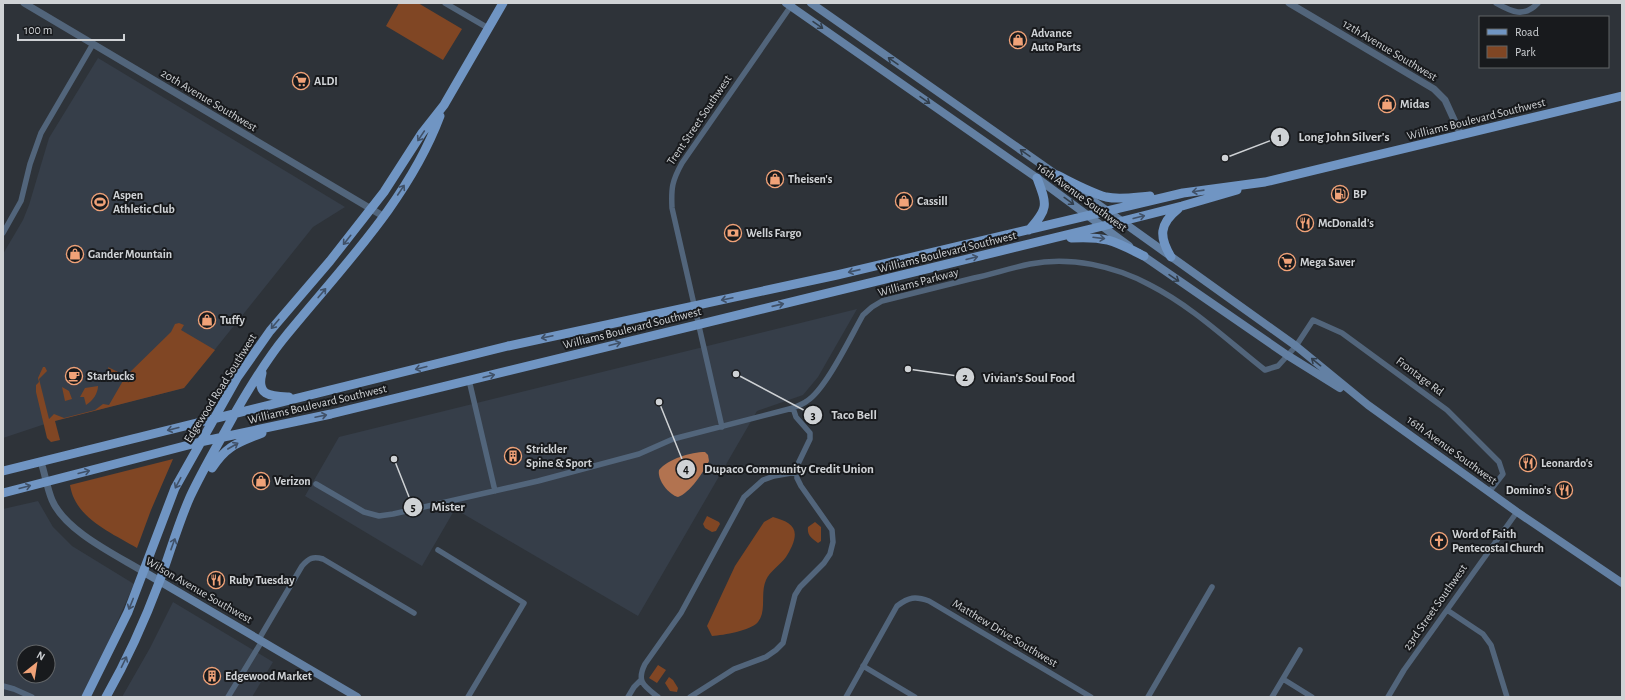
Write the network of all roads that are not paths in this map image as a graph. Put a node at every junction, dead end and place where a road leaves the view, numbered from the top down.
1 (24, 3) edge
2 (445, 3) edge
3 (503, 3) edge
4 (811, 3) edge
5 (1289, 3) edge
6 (1496, 3) edge
7 (1538, 3) edge
8 (790, 4) edge
9 (488, 28) junction
10 (93, 44) junction
11 (1622, 96) edge
12 (444, 105) junction
13 (1461, 135) junction
14 (1057, 175) junction
15 (1037, 178) junction
16 (1265, 182) junction
17 (1183, 193) junction
18 (1182, 206) junction
19 (372, 209) junction
20 (1107, 211) junction
21 (1088, 215) junction
22 (383, 216) junction
23 (1121, 222) junction
24 (1103, 226) junction
25 (1028, 230) junction
26 (3, 233) edge
27 (1046, 240) junction
28 (1144, 256) junction
29 (1172, 257) junction
30 (695, 306) junction
31 (699, 324) junction
32 (1296, 346) junction
33 (1288, 355) junction
34 (263, 368) junction
35 (469, 380) junction
36 (300, 398) junction
37 (1368, 405) junction
38 (793, 408) junction
39 (235, 414) junction
40 (213, 419) junction
41 (283, 424) junction
42 (722, 426) junction
43 (223, 437) junction
44 (200, 442) junction
45 (41, 462) junction
46 (3, 471) edge
47 (797, 472) junction
48 (46, 481) junction
49 (316, 484) dead end
50 (495, 491) junction
51 (1489, 492) junction
52 (3, 493) edge
53 (191, 497) junction
54 (1517, 512) junction
55 (438, 550) dead end
56 (144, 572) junction
57 (160, 581) junction
58 (1622, 583) edge
59 (1212, 587) dead end
60 (1448, 610) junction
61 (414, 614) dead end
62 (260, 640) junction
63 (1300, 650) dead end
64 (863, 666) junction
65 (1283, 679) junction
66 (641, 680) junction
67 (3, 686) edge
68 (354, 696) edge
69 (32, 697) edge
70 (86, 697) edge
71 (106, 697) edge
72 (228, 697) edge
73 (468, 697) edge
74 (628, 697) edge
75 (658, 697) edge
76 (690, 697) edge
77 (846, 697) edge
78 (915, 697) edge
79 (1091, 697) edge
80 (1148, 697) edge
81 (1272, 697) edge
82 (1312, 697) edge
83 (1388, 697) edge
84 (1507, 697) edge

1 - 10 street, 20th Avenue Southwest
2 - 9 street
3 - 9 main road, Edgewood Road Southwest
14 -> 4 main road, 16th Avenue Southwest
5 - 13 street, 12th Avenue Southwest
6 - 7 street
8 -> 15 main road, 16th Avenue Southwest
8 - 30 street, Trent Street Southwest
9 - 12 main road, Edgewood Road Southwest
10 - 19 street, 20th Avenue Southwest
10 - 26 street
11 - 13 main road, Williams Boulevard Southwest
12 -> 19 main road, Edgewood Road Southwest
22 -> 12 main road, Edgewood Road Southwest
13 - 16 main road, Williams Boulevard Southwest
14 - 17 main road
14 - 20 main road, 16th Avenue Southwest
15 -> 21 main road, 16th Avenue Southwest
15 - 25 main road
16 -> 17 main road, Williams Boulevard Southwest
16 - 18 main road, Williams Boulevard Southwest
17 - 20 main road, Williams Boulevard Southwest
23 -> 18 main road, Williams Boulevard Southwest
18 - 29 main road
19 - 22 street, 20th Avenue Southwest
19 -> 40 main road, Edgewood Road Southwest
20 - 21 main road, Williams Boulevard Southwest
20 - 23 main road, 16th Avenue Southwest
21 - 24 main road, 16th Avenue Southwest
21 - 25 main road, Williams Boulevard Southwest
34 -> 22 main road, Edgewood Road Southwest
23 - 24 main road, Williams Boulevard Southwest
23 - 29 main road, 16th Avenue Southwest
24 - 27 main road, Williams Boulevard Southwest
24 - 28 main road, 16th Avenue Southwest
25 -> 30 main road, Williams Boulevard Southwest
27 -> 28 main road
31 -> 27 main road, Williams Boulevard Southwest
28 -> 33 main road, 16th Avenue Southwest
29 - 32 main road, 16th Avenue Southwest
30 - 31 street, Trent Street Southwest
30 -> 36 main road, Williams Boulevard Southwest
35 -> 31 main road, Williams Boulevard Southwest
31 - 42 street, Trent Street Southwest
32 - 33 street, Williams Parkway
37 -> 32 main road, 16th Avenue Southwest
32 - 51 street, Frontage Rd
33 - 37 main road, 16th Avenue Southwest
33 - 38 street, Williams Parkway
34 - 36 main road
34 - 39 main road, Edgewood Road Southwest
41 -> 35 main road, Williams Boulevard Southwest
35 - 50 street
36 - 39 main road, Williams Boulevard Southwest
37 - 51 main road, 16th Avenue Southwest
38 - 42 street, Williams Parkway
38 - 47 street
39 - 40 main road, Williams Boulevard Southwest
39 - 43 main road, Edgewood Road Southwest
40 - 44 main road, Edgewood Road Southwest
40 -> 45 main road, Williams Boulevard Southwest
41 - 43 main road, Williams Boulevard Southwest
53 -> 41 main road
42 - 50 street, Williams Parkway
43 - 44 main road, Williams Boulevard Southwest
43 - 53 main road, Edgewood Road Southwest
48 -> 44 main road, Williams Boulevard Southwest
44 -> 56 main road, Edgewood Road Southwest
45 - 46 main road, Williams Boulevard Southwest
45 - 48 street, Wilson Avenue Southwest
47 - 66 street
47 - 76 street
52 -> 48 main road, Williams Boulevard Southwest
48 - 56 street, Wilson Avenue Southwest
49 - 50 street, Williams Parkway
51 - 54 main road, 16th Avenue Southwest
57 -> 53 main road, Edgewood Road Southwest
54 - 58 main road, 16th Avenue Southwest
54 - 60 street, 23rd Street Southwest
55 - 73 street
56 - 57 main road, Wilson Avenue Southwest
56 -> 70 main road, Edgewood Road Southwest
57 - 62 main road, Wilson Avenue Southwest
71 -> 57 main road, Edgewood Road Southwest
59 - 80 street
60 - 83 street, 23rd Street Southwest
60 - 84 street
61 - 62 street
62 - 68 main road, Wilson Avenue Southwest
62 - 72 street
63 - 65 street
64 - 77 street
64 - 78 street
64 - 79 street, Matthew Drive Southwest
65 - 81 street
65 - 82 street
66 - 74 street
66 - 75 street
67 - 69 street

